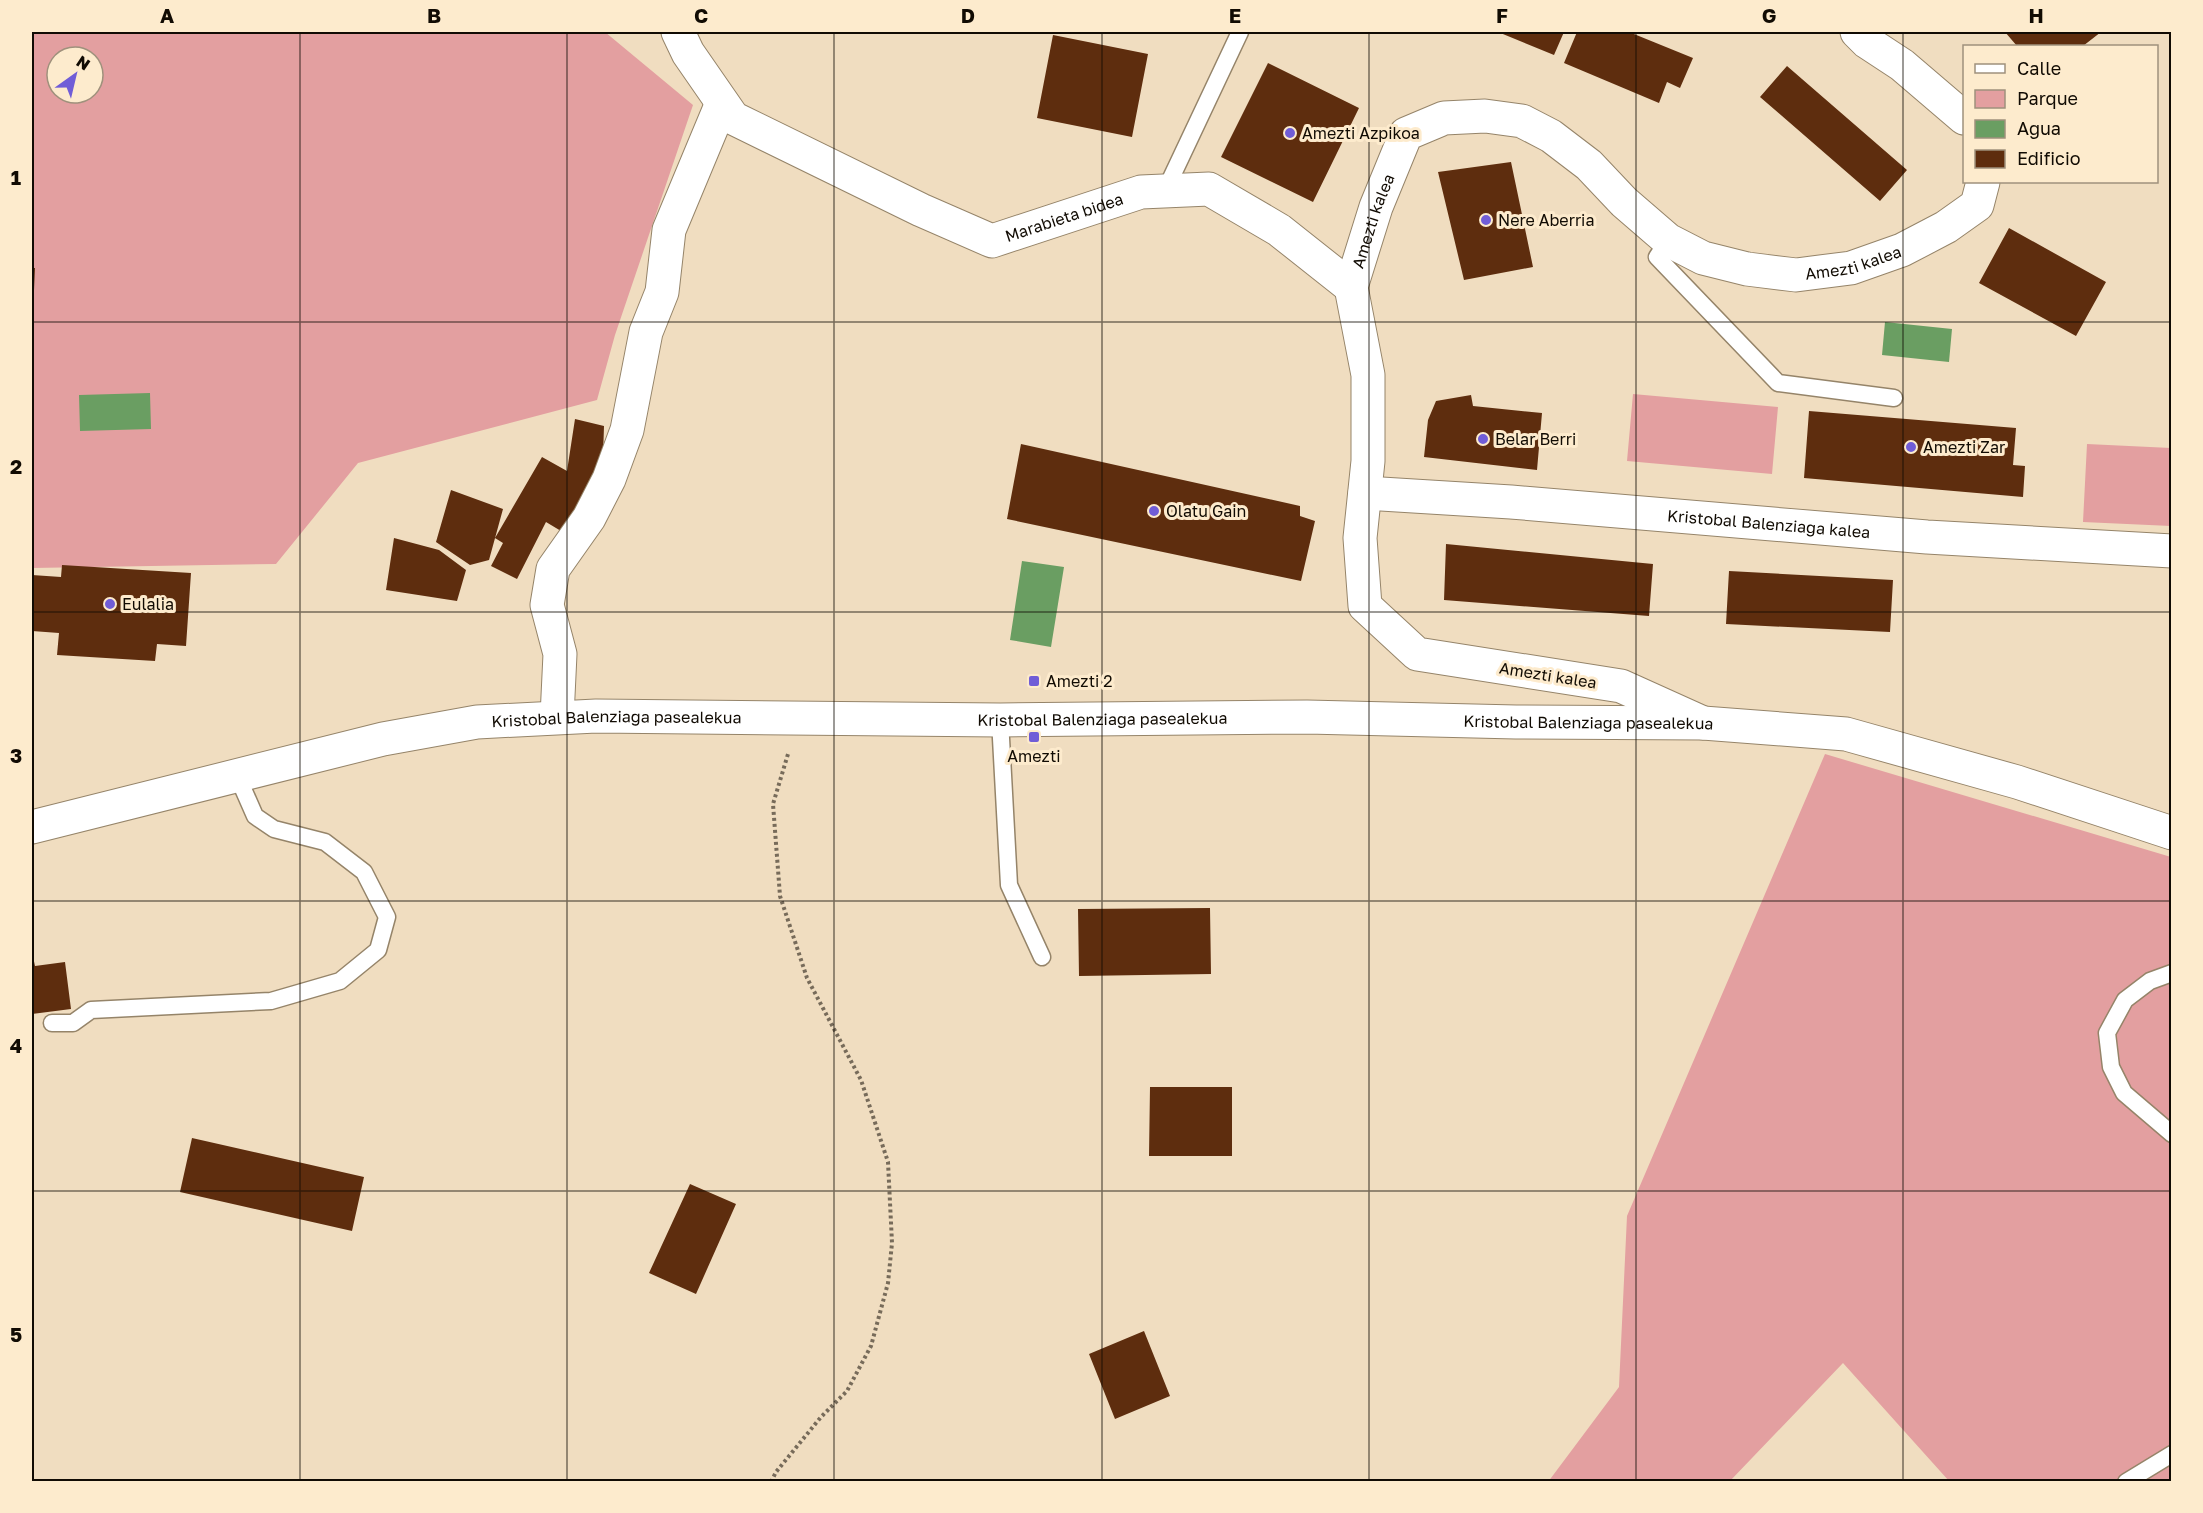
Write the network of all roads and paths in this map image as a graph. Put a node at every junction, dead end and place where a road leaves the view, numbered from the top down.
1 (678, 32) edge
2 (1240, 32) edge
3 (1857, 32) edge
4 (722, 103) junction
5 (1963, 116) edge
6 (1983, 183) edge
7 (1165, 191) junction
8 (1668, 240) junction
9 (1351, 287) junction
10 (1894, 398) dead end
11 (1365, 493) junction
12 (2172, 551) edge
13 (557, 717) junction
14 (799, 718) junction
15 (1000, 720) junction
16 (1703, 723) junction
17 (237, 775) junction
18 (32, 826) edge
19 (2172, 833) edge
20 (1042, 957) dead end
21 (2172, 973) edge
22 (52, 1023) dead end
23 (2172, 1134) edge
24 (2172, 1454) edge
25 (771, 1482) edge
26 (2126, 1482) edge

1 - 4 street, Marabieta bidea
2 - 7 lane
3 - 5 street
4 - 7 street, Marabieta bidea
4 - 13 street
6 - 8 street, Amezti kalea
7 - 9 street, Marabieta bidea
8 - 9 street, Amezti kalea
8 - 10 lane
9 - 11 street, Amezti kalea
11 - 12 street, Kristobal Balenziaga kalea
11 - 16 street, Amezti kalea
13 - 14 street, Kristobal Balenziaga pasealekua
13 - 17 street, Kristobal Balenziaga pasealekua
14 - 15 street, Kristobal Balenziaga pasealekua
14 - 25 path
15 - 16 street, Kristobal Balenziaga pasealekua
15 - 20 lane
16 - 19 street, Kristobal Balenziaga pasealekua
17 - 18 street, Kristobal Balenziaga pasealekua
17 - 22 lane
21 - 23 lane
24 - 26 lane

